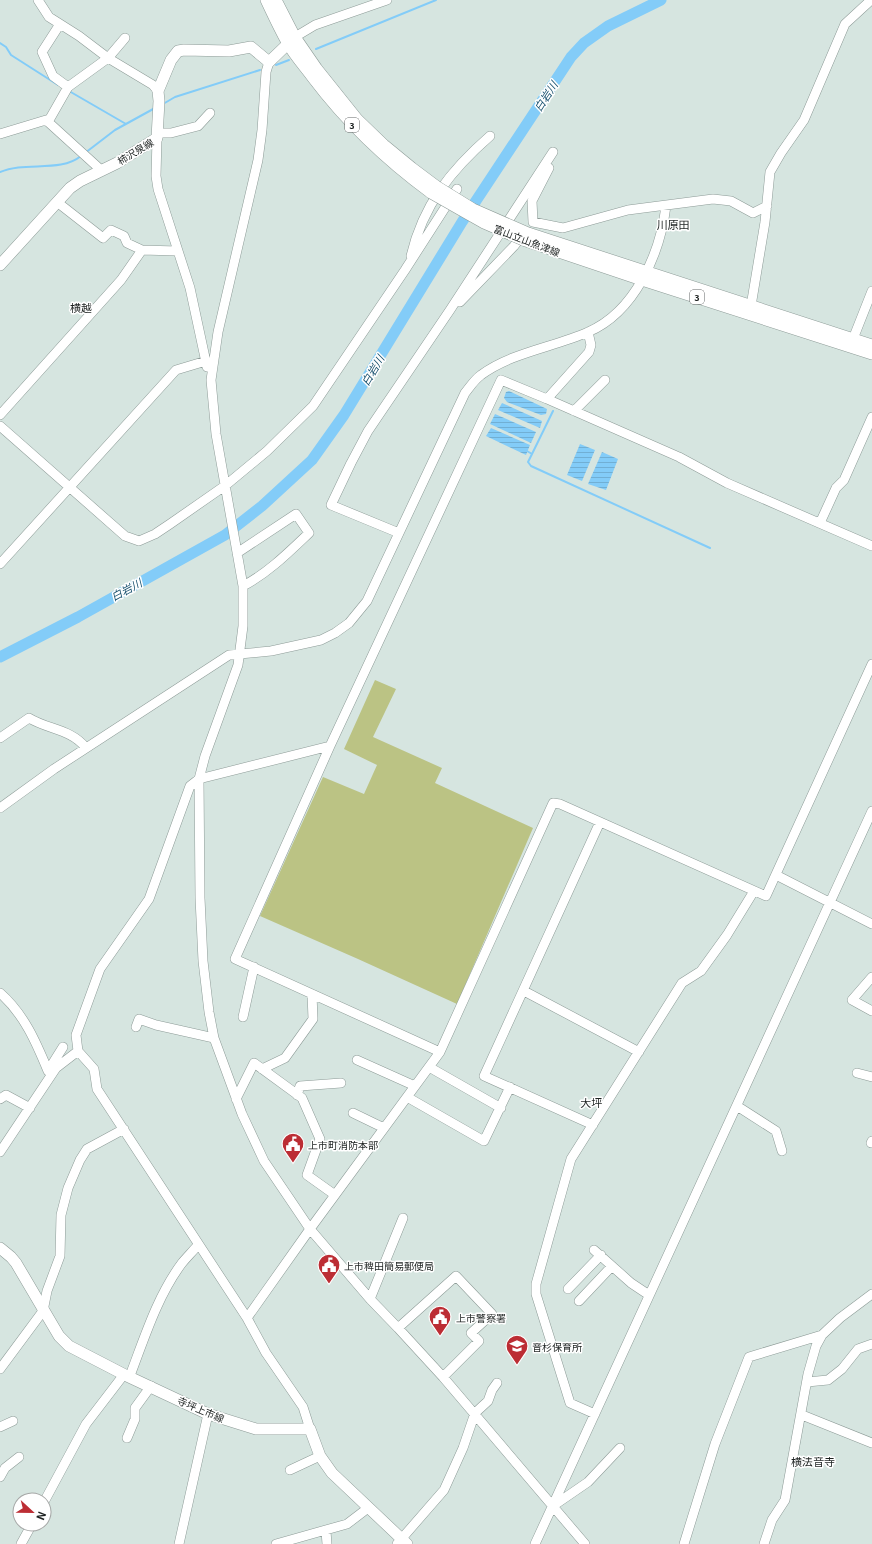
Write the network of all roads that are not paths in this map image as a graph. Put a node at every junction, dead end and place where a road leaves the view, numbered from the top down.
1 (38, 0) edge
2 (266, 0) edge
3 (276, 0) edge
4 (387, 0) edge
5 (868, 3) edge
6 (872, 13) edge
7 (60, 24) junction
8 (125, 38) dead end
9 (291, 40) junction
10 (108, 58) junction
11 (269, 62) junction
12 (68, 87) junction
13 (159, 101) junction
14 (210, 113) dead end
15 (48, 122) junction
16 (0, 134) edge
17 (158, 135) junction
18 (490, 136) dead end
19 (101, 170) junction
20 (450, 199) junction
21 (57, 202) junction
22 (666, 206) junction
23 (767, 206) junction
24 (532, 222) junction
25 (504, 228) junction
26 (142, 250) junction
27 (177, 251) junction
28 (409, 264) junction
29 (0, 265) edge
30 (644, 276) junction
31 (872, 291) edge
32 (454, 304) junction
33 (751, 306) junction
34 (588, 332) junction
35 (853, 339) junction
36 (872, 345) edge
37 (872, 354) edge
38 (206, 361) junction
39 (211, 380) junction
40 (605, 380) dead end
41 (547, 399) junction
42 (574, 411) junction
43 (0, 415) edge
44 (872, 417) edge
45 (0, 426) edge
46 (226, 485) junction
47 (69, 488) junction
48 (820, 523) junction
49 (399, 533) junction
50 (872, 546) edge
51 (237, 553) junction
52 (0, 564) edge
53 (243, 586) junction
54 (240, 654) junction
55 (872, 664) edge
56 (0, 738) edge
57 (330, 746) junction
58 (86, 748) junction
59 (199, 779) junction
60 (0, 808) edge
61 (872, 811) edge
62 (600, 822) junction
63 (776, 875) junction
64 (754, 891) junction
65 (830, 902) junction
66 (872, 924) edge
67 (254, 967) junction
68 (872, 977) edge
69 (524, 990) junction
70 (0, 993) edge
71 (312, 994) junction
72 (872, 1011) edge
73 (243, 1017) dead end
74 (136, 1027) dead end
75 (214, 1038) junction
76 (63, 1047) dead end
77 (78, 1052) junction
78 (440, 1052) junction
79 (639, 1052) junction
80 (357, 1060) dead end
81 (429, 1067) junction
82 (262, 1069) junction
83 (857, 1073) dead end
84 (872, 1077) edge
85 (341, 1083) dead end
86 (415, 1086) junction
87 (510, 1088) junction
88 (297, 1095) junction
89 (407, 1097) junction
90 (0, 1099) edge
91 (236, 1099) junction
92 (737, 1106) junction
93 (30, 1108) junction
94 (501, 1108) junction
95 (353, 1113) dead end
96 (593, 1125) junction
97 (384, 1128) junction
98 (124, 1129) junction
99 (782, 1151) dead end
100 (0, 1152) edge
101 (335, 1195) junction
102 (403, 1218) dead end
103 (310, 1229) junction
104 (198, 1245) junction
105 (0, 1248) edge
106 (612, 1266) junction
107 (568, 1289) dead end
108 (872, 1294) edge
109 (649, 1295) junction
110 (370, 1299) junction
111 (579, 1301) dead end
112 (43, 1311) junction
113 (247, 1318) junction
114 (398, 1328) junction
115 (822, 1335) junction
116 (872, 1344) edge
117 (0, 1368) edge
118 (127, 1376) junction
119 (443, 1377) junction
120 (807, 1382) junction
121 (497, 1383) dead end
122 (151, 1386) junction
123 (475, 1413) junction
124 (208, 1414) junction
125 (595, 1414) junction
126 (802, 1415) junction
127 (13, 1421) dead end
128 (0, 1427) edge
129 (310, 1429) junction
130 (127, 1438) dead end
131 (872, 1443) edge
132 (620, 1448) dead end
133 (320, 1456) junction
134 (19, 1457) dead end
135 (290, 1470) dead end
136 (0, 1475) edge
137 (49, 1492) edge
138 (552, 1507) junction
139 (368, 1508) junction
140 (326, 1531) junction
141 (28, 1532) edge
142 (402, 1542) edge
143 (21, 1544) edge
144 (179, 1544) edge
145 (276, 1544) edge
146 (327, 1544) edge
147 (535, 1544) edge
148 (585, 1544) edge
149 (684, 1544) edge
150 (764, 1544) edge

1 - 7 street
2 - 9 main road, 富山立山魚津線 / 3
3 - 9 main road, 富山立山魚津線 / 3
4 - 9 street
5 - 6 street
5 - 23 street
7 - 10 street
7 - 12 street
8 - 10 street
9 - 11 main road
9 - 20 main road, 富山立山魚津線 / 3, bridge
10 - 12 street
10 - 13 street
11 - 13 main road, 柿沢泉線
11 - 39 street
12 - 15 street
13 - 17 main road, 柿沢泉線
14 - 17 street
15 - 16 street
15 - 19 street
17 - 19 main road, 柿沢泉線
17 - 27 street
18 - 28 street
19 - 21 main road, 柿沢泉線
20 - 25 main road, 富山立山魚津線 / 3, bridge
20 - 28 street
21 - 26 street
21 - 29 main road, 柿沢泉線
22 - 23 street
22 - 24 street
22 - 30 street
23 - 33 street
24 - 25 street
24 - 32 street
25 - 30 main road, 富山立山魚津線 / 3, bridge
25 - 32 street
26 - 27 street
26 - 43 street
27 - 38 street
28 - 46 street
30 - 33 main road, 富山立山魚津線 / 3
30 - 34 street
30 - 37 main road, 富山立山魚津線 / 3
31 - 35 street
32 - 49 street
33 - 35 main road, 富山立山魚津線 / 3
34 - 41 street
34 - 49 street
35 - 36 main road, 富山立山魚津線 / 3
38 - 39 street
38 - 47 street
39 - 46 street
40 - 42 street
41 - 42 street
41 - 57 street
42 - 48 street
44 - 48 street
45 - 47 street
46 - 47 street
46 - 51 street
47 - 52 street
48 - 50 street
49 - 54 street
51 - 53 street
51 - 53 street
53 - 54 street
54 - 58 street
54 - 59 street
55 - 63 street
56 - 58 street
57 - 59 street
57 - 67 street
58 - 60 street
59 - 75 street
59 - 77 street
61 - 65 street
62 - 64 street
62 - 69 street
62 - 78 street
63 - 64 street
63 - 65 street
64 - 79 street
65 - 66 street
65 - 92 street
67 - 71 street
67 - 73 street
68 - 72 street
69 - 79 street
69 - 87 street
70 - 76 street
71 - 78 street
71 - 82 street
74 - 75 street
75 - 91 street
77 - 93 street
77 - 98 street
78 - 81 street
79 - 96 street
80 - 86 street
81 - 86 street
81 - 94 street
82 - 88 street
82 - 91 street
83 - 84 street
85 - 88 street
86 - 89 street
87 - 94 street
87 - 96 street
88 - 101 street
89 - 94 street
89 - 97 street
90 - 93 street
91 - 103 street
92 - 99 street
92 - 109 street
93 - 100 street
95 - 97 street
96 - 125 street
97 - 101 street
98 - 104 street
98 - 112 street
101 - 103 street
102 - 110 street
103 - 110 street
103 - 113 street
104 - 113 street
104 - 118 street
105 - 112 main road, 寺坪上市線
106 - 107 street
106 - 109 street
106 - 111 street
108 - 115 street
109 - 125 street
110 - 114 street
112 - 117 street
112 - 118 main road, 寺坪上市線
113 - 129 street
114 - 119 street
114 - 119 street
115 - 120 street
115 - 149 street
116 - 120 street
118 - 122 main road, 寺坪上市線
118 - 137 street
119 - 123 street
120 - 126 street
121 - 123 street
122 - 124 main road, 寺坪上市線
122 - 130 street
123 - 138 street
123 - 142 street
124 - 129 main road, 寺坪上市線
124 - 144 street
125 - 138 street
126 - 131 street
126 - 150 street
127 - 128 street
129 - 133 main road
132 - 138 street
133 - 135 street
133 - 139 main road
134 - 136 street
138 - 147 street
138 - 148 street
139 - 140 street
139 - 142 main road
140 - 145 street
140 - 146 street
141 - 143 street

